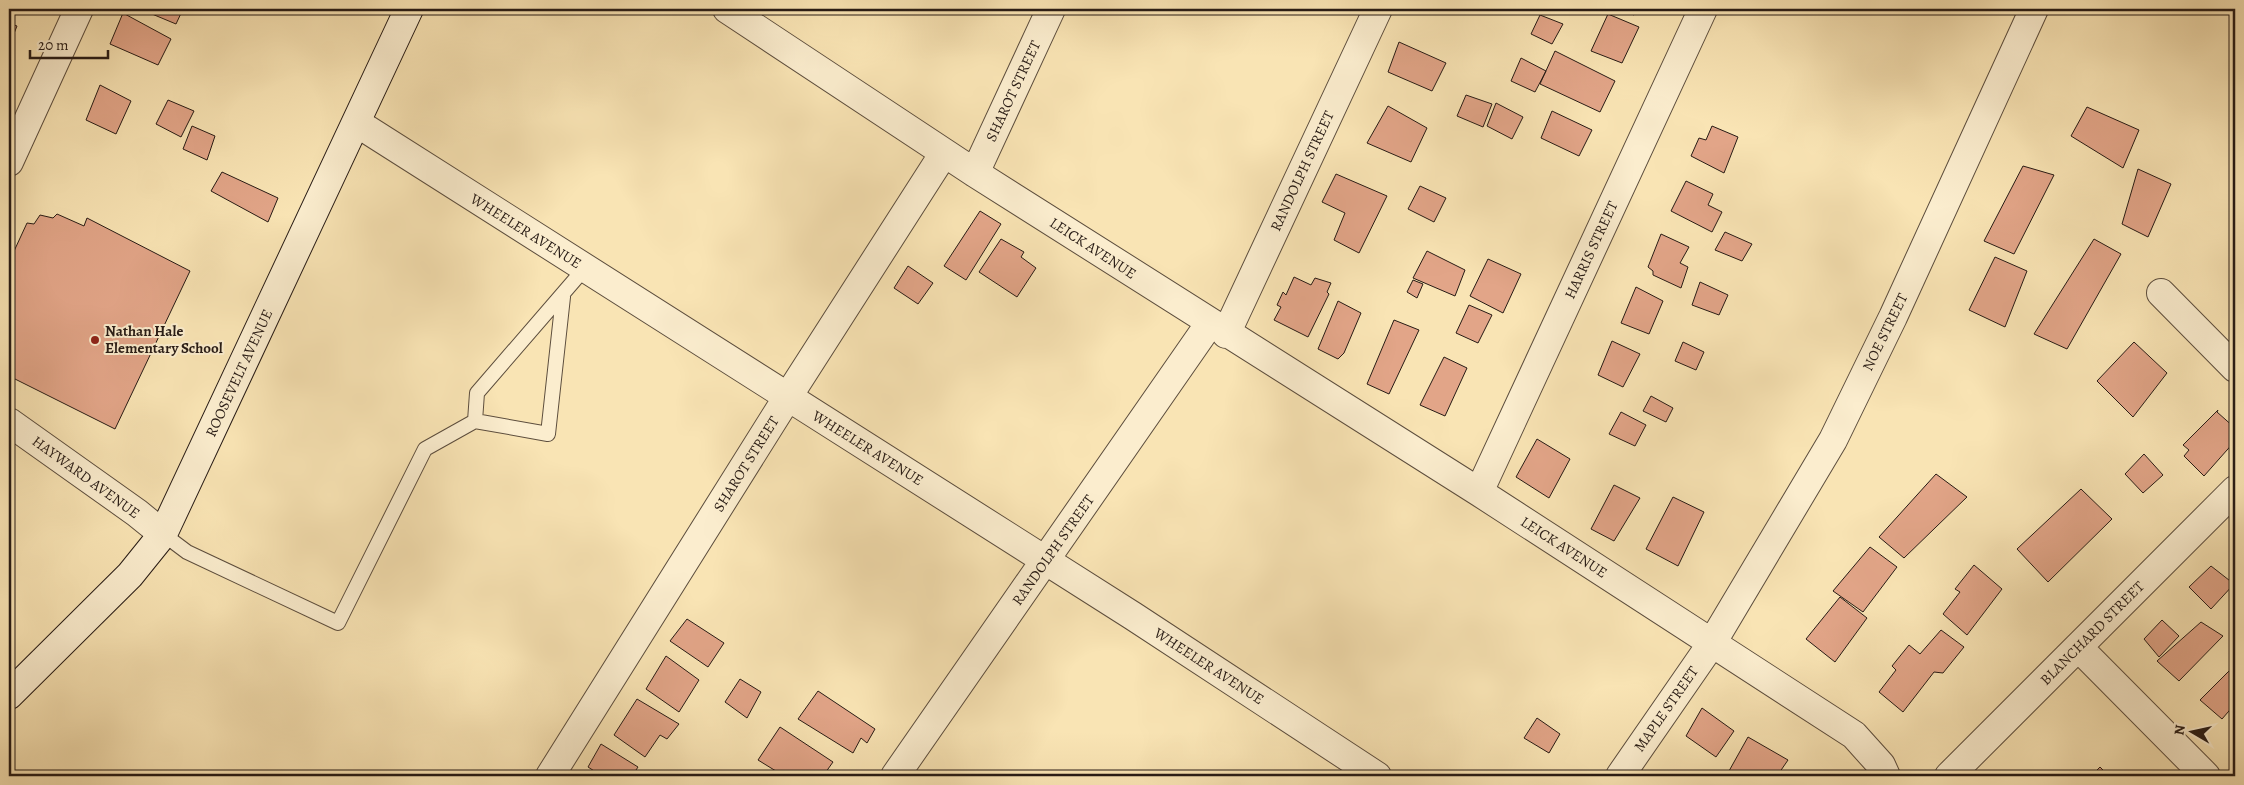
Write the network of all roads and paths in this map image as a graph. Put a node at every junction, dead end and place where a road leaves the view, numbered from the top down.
1 (79, 9) edge
2 (409, 9) edge
3 (727, 9) edge
4 (1051, 9) edge
5 (1378, 9) edge
6 (1704, 9) edge
7 (2034, 9) edge
8 (356, 123) junction
9 (944, 153) junction
10 (9, 162) edge
11 (975, 173) junction
12 (585, 268) junction
13 (2161, 293) dead end
14 (562, 296) junction
15 (1218, 328) junction
16 (2235, 368) edge
17 (787, 398) junction
18 (475, 421) junction
19 (9, 422) edge
20 (2235, 490) edge
21 (1478, 492) junction
22 (163, 534) junction
23 (1046, 560) junction
24 (1712, 642) junction
25 (2078, 647) junction
26 (9, 696) edge
27 (550, 776) edge
28 (895, 776) edge
29 (1377, 776) edge
30 (1620, 776) edge
31 (1886, 776) edge
32 (1949, 776) edge
33 (2206, 776) edge

1 - 10 street
2 - 8 street, ROOSEVELT AVENUE
3 - 9 street
4 - 11 street, SHAROT STREET
5 - 15 street, RANDOLPH STREET
6 - 21 street, HARRIS STREET
7 - 24 street, NOE STREET
8 - 12 street, WHEELER AVENUE
8 - 22 street, ROOSEVELT AVENUE
9 - 11 street, LEICK AVENUE
9 - 17 street, SHAROT STREET
11 - 15 street, LEICK AVENUE
12 - 14 lane
12 - 17 street, WHEELER AVENUE
13 - 16 street
14 - 18 lane
14 - 18 lane
15 - 21 street, LEICK AVENUE
15 - 23 street, RANDOLPH STREET
17 - 23 street, WHEELER AVENUE
17 - 27 street, SHAROT STREET
18 - 22 lane
19 - 22 street, HAYWARD AVENUE
20 - 25 street, BLANCHARD STREET
21 - 24 street, LEICK AVENUE
22 - 26 street, ROOSEVELT AVENUE
23 - 28 street, RANDOLPH STREET
23 - 29 street, WHEELER AVENUE
24 - 30 street, MAPLE STREET
24 - 31 street, LEICK AVENUE
25 - 32 street, BLANCHARD STREET
25 - 33 street

